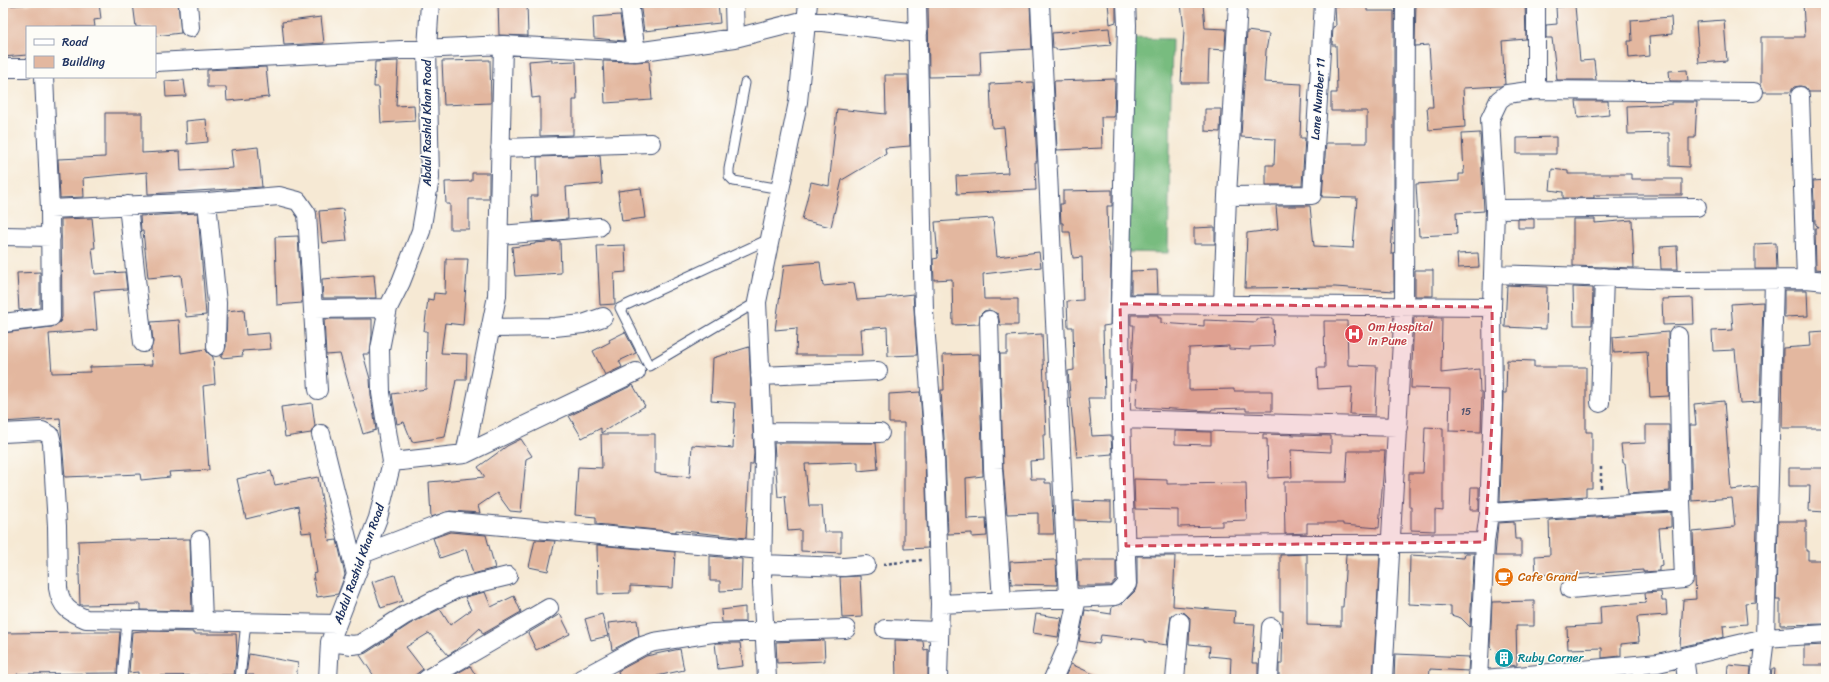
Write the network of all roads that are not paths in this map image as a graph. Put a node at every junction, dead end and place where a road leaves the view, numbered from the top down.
1 (188, 3) edge
2 (430, 3) edge
3 (629, 3) edge
4 (734, 3) edge
5 (917, 3) edge
6 (1040, 3) edge
7 (1126, 3) edge
8 (1238, 3) edge
9 (1324, 3) edge
10 (1404, 3) edge
11 (1536, 3) edge
12 (807, 12) edge
13 (190, 28) dead end
14 (918, 33) junction
15 (735, 38) junction
16 (503, 46) junction
17 (427, 48) junction
18 (636, 52) junction
19 (156, 62) edge
20 (3, 68) edge
21 (26, 68) edge
22 (44, 78) edge
23 (745, 83) dead end
24 (1536, 90) junction
25 (1754, 92) dead end
26 (1800, 96) dead end
27 (651, 143) dead end
28 (500, 148) junction
29 (781, 189) junction
30 (1227, 196) junction
31 (207, 202) junction
32 (128, 206) junction
33 (1697, 207) dead end
34 (50, 209) junction
35 (1495, 209) junction
36 (599, 227) dead end
37 (499, 235) junction
38 (3, 236) edge
39 (51, 237) junction
40 (771, 238) junction
41 (1493, 274) junction
42 (1604, 277) junction
43 (1806, 279) junction
44 (1774, 280) junction
45 (1826, 281) edge
46 (757, 302) junction
47 (1120, 304) junction
48 (1223, 304) junction
49 (1404, 306) junction
50 (1492, 307) junction
51 (388, 308) junction
52 (313, 309) junction
53 (603, 317) dead end
54 (989, 320) dead end
55 (3, 323) edge
56 (491, 328) junction
57 (1678, 336) dead end
58 (143, 343) dead end
59 (216, 347) dead end
60 (878, 371) dead end
61 (636, 372) dead end
62 (760, 376) junction
63 (318, 390) dead end
64 (1600, 402) dead end
65 (1121, 419) junction
66 (1398, 427) junction
67 (763, 432) junction
68 (3, 433) edge
69 (880, 433) dead end
70 (321, 434) dead end
71 (465, 454) junction
72 (392, 462) junction
73 (1681, 501) junction
74 (1489, 513) junction
75 (200, 540) dead end
76 (1392, 542) junction
77 (1485, 542) junction
78 (1126, 546) junction
79 (365, 553) junction
80 (762, 557) junction
81 (866, 565) road end
82 (356, 574) junction
83 (508, 576) dead end
84 (1570, 589) dead end
85 (1072, 598) junction
86 (1002, 601) junction
87 (940, 604) junction
88 (549, 608) dead end
89 (127, 620) junction
90 (203, 622) junction
91 (246, 622) junction
92 (1180, 622) dead end
93 (337, 624) junction
94 (1271, 628) dead end
95 (846, 629) dead end
96 (885, 629) dead end
97 (940, 631) junction
98 (764, 632) junction
99 (1826, 634) edge
100 (1765, 638) junction
101 (330, 642) junction
102 (1684, 657) junction
103 (1639, 672) edge
104 (1542, 676) edge
105 (122, 679) edge
106 (240, 679) edge
107 (328, 679) edge
108 (427, 679) edge
109 (581, 679) edge
110 (767, 679) edge
111 (938, 679) edge
112 (1053, 679) edge
113 (1175, 679) edge
114 (1268, 679) edge
115 (1383, 679) edge
116 (1478, 679) edge
117 (1484, 679) edge
118 (1687, 679) edge
119 (1760, 679) edge

1 - 13 street
2 - 17 street, Abdul Rashid Khan Road
3 - 18 street
4 - 15 street
5 - 14 street
6 - 85 street
7 - 47 street
8 - 30 street
9 - 30 street, Lane Number 11
10 - 49 street
11 - 24 street
12 - 14 street
12 - 15 street
12 - 29 street
14 - 87 street
15 - 18 street
16 - 17 street
16 - 18 street
16 - 28 street
17 - 19 street
17 - 51 street, Abdul Rashid Khan Road
20 - 21 street
22 - 34 street
23 - 29 lane
24 - 25 street
24 - 35 street
26 - 43 street
27 - 28 street
28 - 37 street
29 - 40 street
30 - 48 street
31 - 32 street
31 - 52 street
31 - 59 street
32 - 34 street
32 - 58 street
33 - 35 street
34 - 39 street
35 - 41 street
36 - 37 street
37 - 56 street
38 - 39 street
39 - 55 street
40 - 46 street
40 - 46 lane
41 - 42 street
41 - 50 street
42 - 44 street
42 - 64 street
43 - 44 street
43 - 45 street
44 - 100 street
46 - 62 street
47 - 48 street
47 - 65 street
48 - 49 street
49 - 50 street
49 - 66 street
50 - 74 street
51 - 52 street
51 - 72 street, Abdul Rashid Khan Road
52 - 63 street
53 - 56 street
54 - 86 street
56 - 71 street
57 - 73 street
60 - 62 street
61 - 71 street
62 - 67 street
65 - 66 street
65 - 78 street
66 - 76 street
67 - 69 street
67 - 80 street
68 - 89 street
70 - 82 street
71 - 72 street
72 - 79 street, Abdul Rashid Khan Road
73 - 74 street
73 - 84 street
74 - 77 street
75 - 90 street
76 - 77 street
76 - 78 street
76 - 115 street
77 - 116 street
78 - 85 street
79 - 80 street
79 - 82 street, Abdul Rashid Khan Road
80 - 81 street
80 - 98 street
82 - 93 street, Abdul Rashid Khan Road
83 - 101 street
85 - 86 street
85 - 112 street
86 - 87 street
87 - 97 street
88 - 108 street
89 - 90 street
89 - 105 lane
90 - 91 street
91 - 93 street
91 - 106 lane
92 - 113 street
93 - 101 street, Abdul Rashid Khan Road
94 - 114 street
95 - 98 street
96 - 97 street
97 - 111 street
98 - 109 street
98 - 110 street
99 - 100 street
100 - 102 street
100 - 119 street
101 - 107 street, Abdul Rashid Khan Road
102 - 103 street
102 - 118 street
103 - 104 street
104 - 117 street

